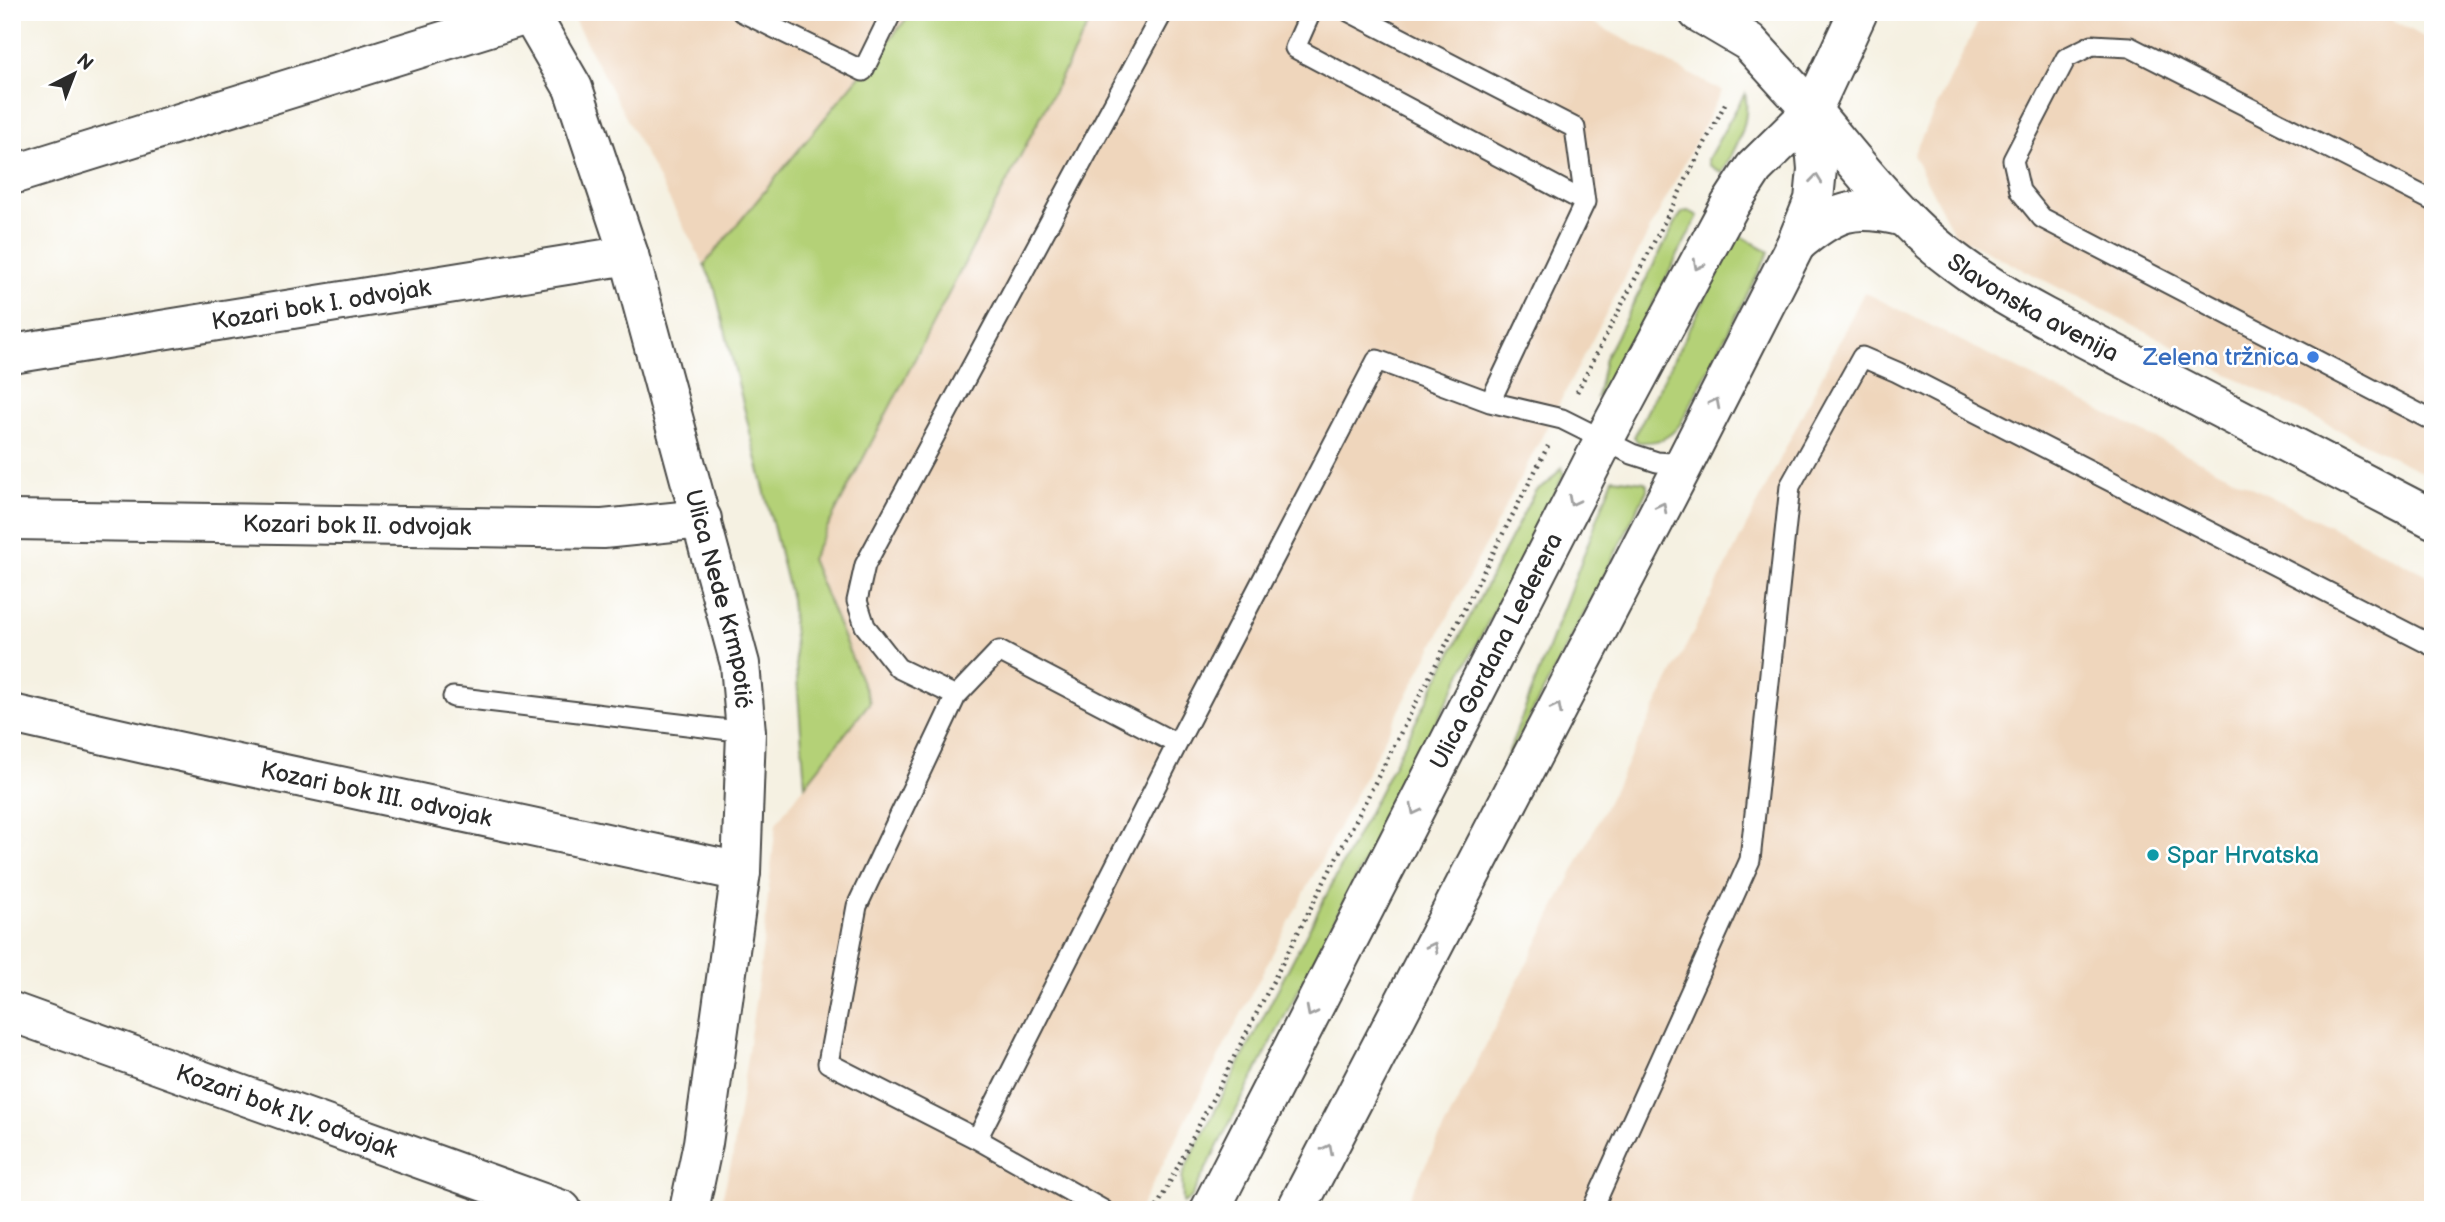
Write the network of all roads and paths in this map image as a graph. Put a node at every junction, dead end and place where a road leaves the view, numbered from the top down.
1 (742, 12) edge
2 (891, 12) edge
3 (1163, 12) edge
4 (1311, 12) edge
5 (1350, 12) edge
6 (1698, 12) edge
7 (1858, 12) edge
8 (529, 13) edge
9 (1727, 100) dead end
10 (1812, 111) junction
11 (12, 175) edge
12 (2433, 201) edge
13 (1585, 202) junction
14 (1904, 217) junction
15 (1796, 243) junction
16 (629, 255) junction
17 (12, 354) edge
18 (1575, 396) dead end
19 (1490, 402) junction
20 (2433, 421) edge
21 (1604, 440) junction
22 (1548, 446) dead end
23 (1684, 464) junction
24 (702, 519) junction
25 (2433, 519) edge
26 (12, 520) edge
27 (2433, 646) edge
28 (956, 696) junction
29 (453, 697) dead end
30 (12, 713) edge
31 (746, 732) junction
32 (1177, 744) junction
33 (741, 872) junction
34 (12, 1012) edge
35 (977, 1139) junction
36 (1157, 1207) dead end
37 (562, 1210) edge
38 (689, 1210) edge
39 (1103, 1210) edge
40 (1210, 1210) edge
41 (1296, 1210) edge
42 (1592, 1210) edge

1 - 2 lane
3 - 28 lane
4 - 13 lane
5 - 13 lane
6 - 10 street, Slavonska avenija
7 - 10 street, Ulica Gordana Lederera
8 - 11 street
8 - 16 street, Ulica Nede Krmpotić
9 - 18 path
10 - 14 street, Slavonska avenija
15 -> 10 street, Ulica Gordana Lederera
10 -> 21 street, Ulica Gordana Lederera
12 - 20 lane
13 - 19 lane
14 - 15 street
14 - 25 street, Slavonska avenija
23 -> 15 street, Ulica Gordana Lederera
16 - 17 street, Kozari bok I. odvojak
16 - 24 street, Ulica Nede Krmpotić
19 - 21 lane
19 - 32 lane
21 - 23 lane
21 -> 40 street, Ulica Gordana Lederera
22 - 36 path
41 -> 23 street, Ulica Gordana Lederera
24 - 26 street, Kozari bok II. odvojak
24 - 31 street, Ulica Nede Krmpotić
27 - 42 lane
28 - 32 lane
28 - 35 lane
29 - 31 lane
30 - 33 street, Kozari bok III. odvojak
31 - 33 street, Ulica Nede Krmpotić
32 - 35 lane
33 - 38 street, Ulica Nede Krmpotić
34 - 37 street, Kozari bok IV. odvojak
35 - 39 lane

